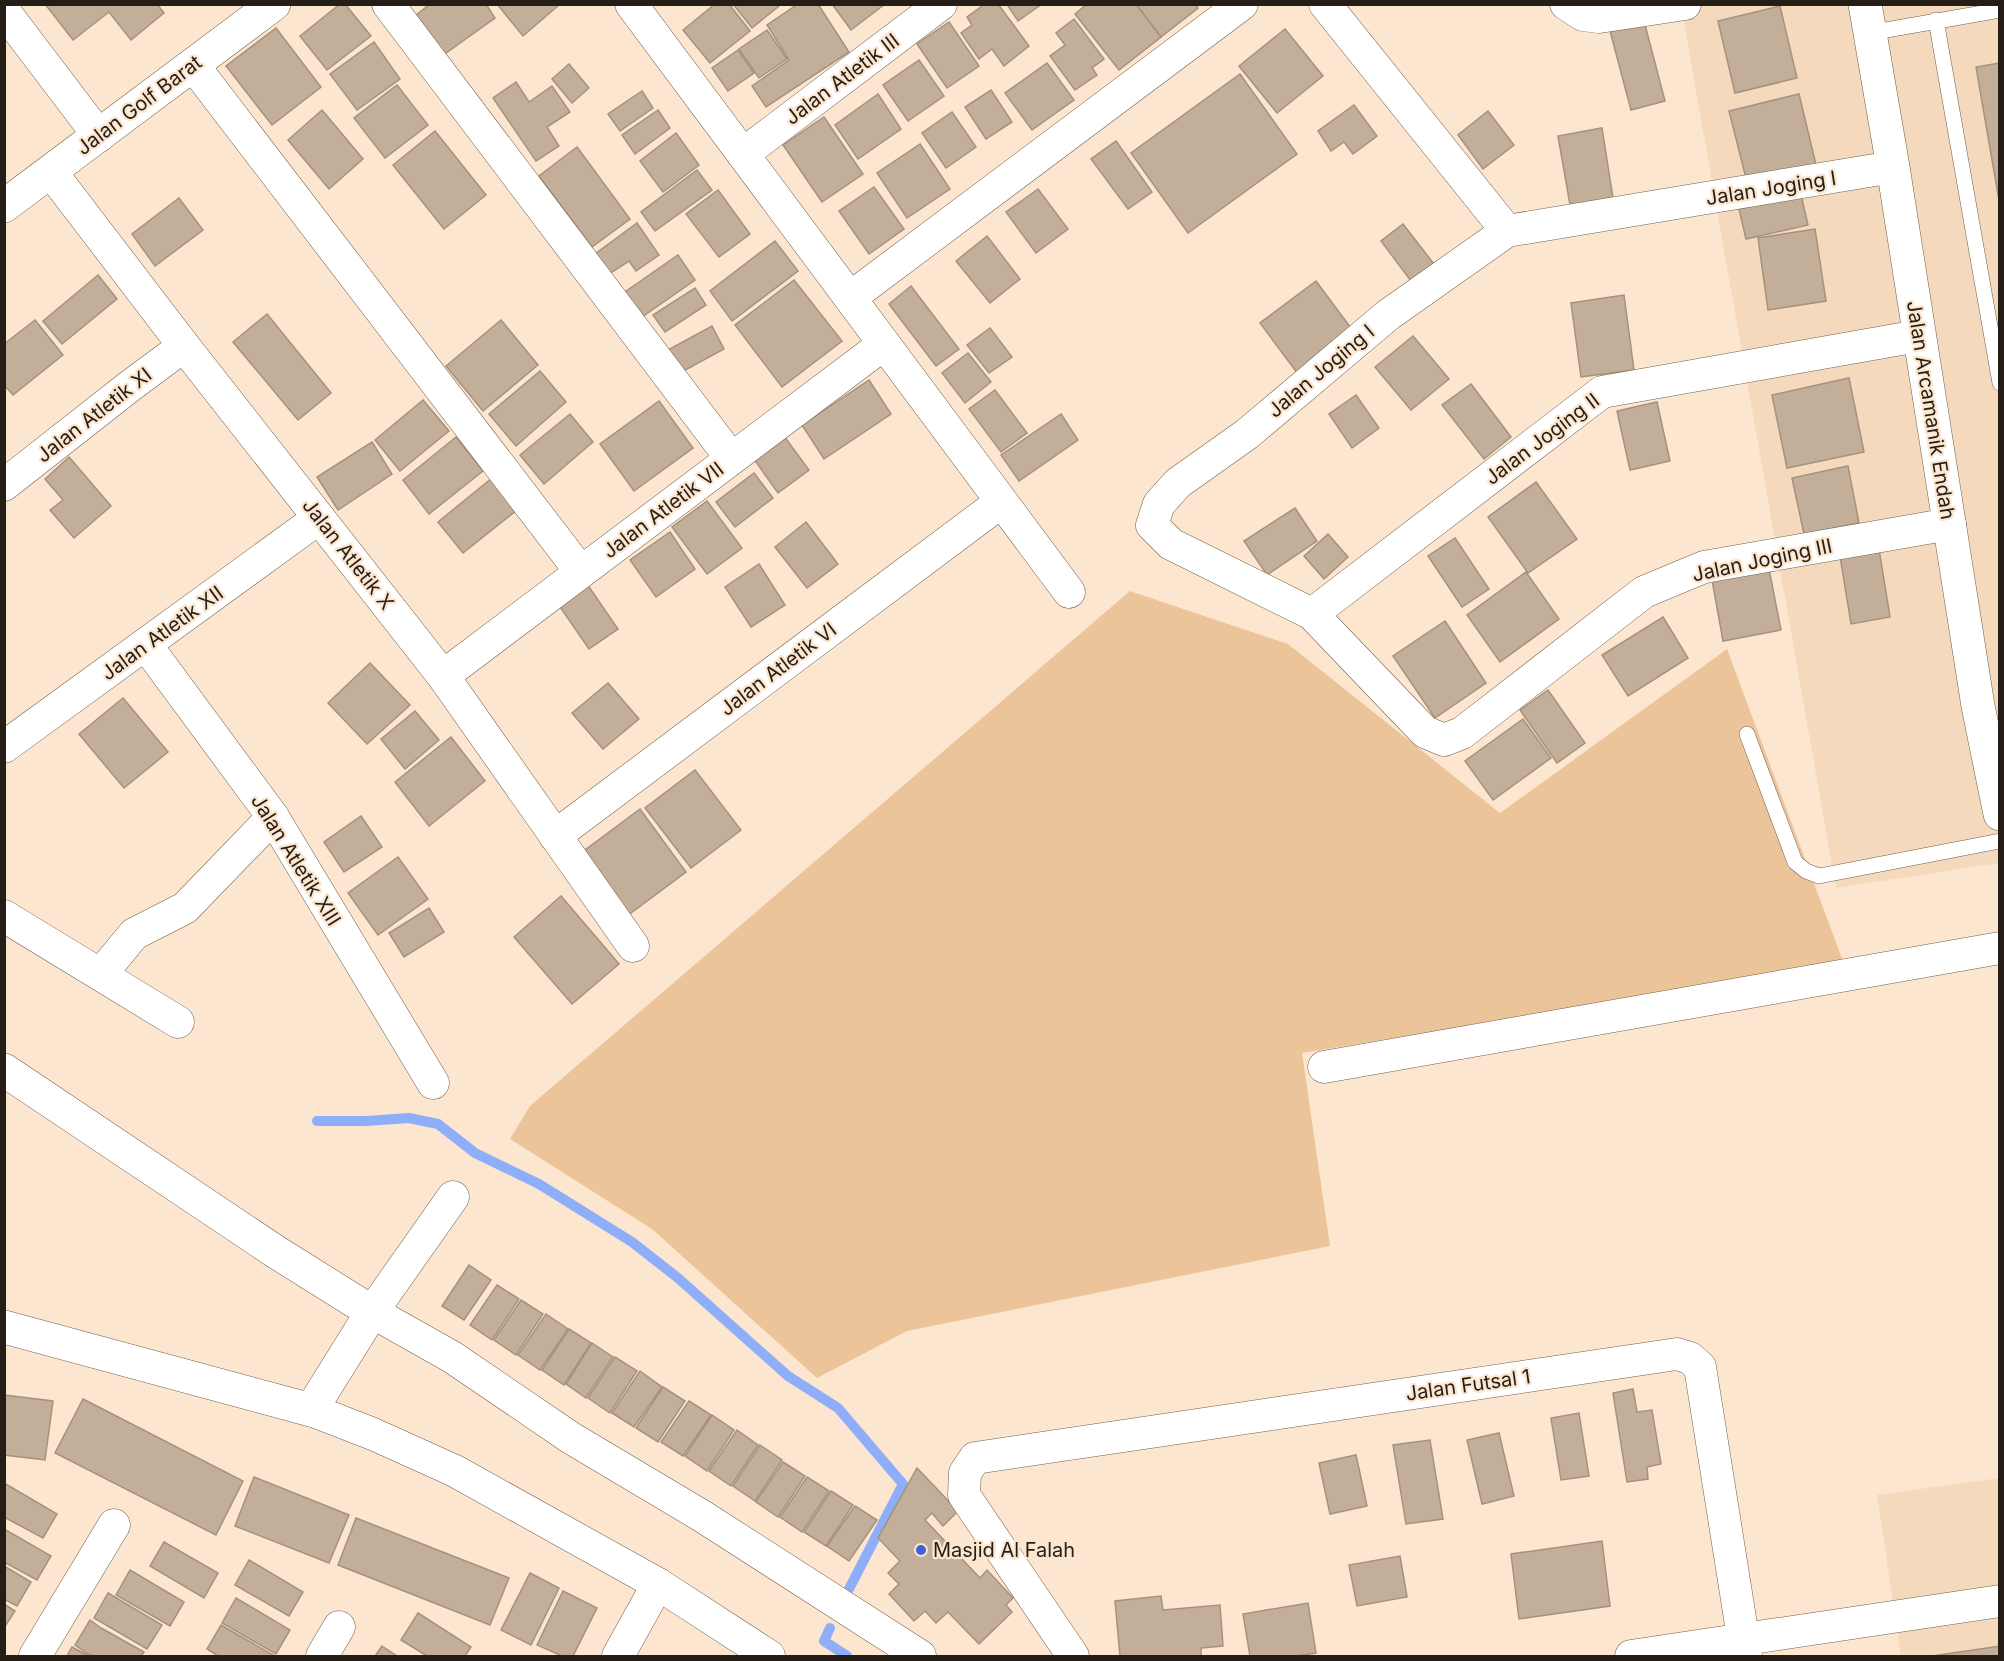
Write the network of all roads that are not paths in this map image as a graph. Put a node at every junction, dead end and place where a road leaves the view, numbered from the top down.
1 (274, 4) edge
2 (388, 4) edge
3 (941, 4) edge
4 (1242, 4) edge
5 (1325, 4) edge
6 (1566, 4) edge
7 (1685, 4) edge
8 (639, 7) edge
9 (2000, 10) edge
10 (4, 11) edge
11 (1867, 19) edge
12 (1936, 20) junction
13 (193, 64) junction
14 (99, 136) junction
15 (743, 154) junction
16 (1893, 167) junction
17 (51, 172) junction
18 (4, 206) edge
19 (1507, 231) junction
20 (851, 297) junction
21 (1918, 336) junction
22 (884, 344) junction
23 (184, 346) junction
24 (2000, 383) edge
25 (731, 458) junction
26 (4, 485) edge
27 (1001, 502) junction
28 (319, 518) junction
29 (1950, 524) junction
30 (581, 572) junction
31 (1069, 592) dead end
32 (1312, 614) junction
33 (146, 645) junction
34 (443, 676) junction
35 (1989, 717) edge
36 (1747, 734) dead end
37 (4, 747) edge
38 (2000, 814) edge
39 (273, 817) junction
40 (555, 836) junction
41 (2000, 841) edge
42 (4, 916) edge
43 (633, 946) dead end
44 (2000, 948) edge
45 (101, 974) junction
46 (178, 1022) dead end
47 (1324, 1067) dead end
48 (4, 1070) edge
49 (433, 1083) dead end
50 (453, 1197) dead end
51 (372, 1312) junction
52 (4, 1326) edge
53 (311, 1410) junction
54 (114, 1525) dead end
55 (658, 1584) junction
56 (2000, 1601) edge
57 (339, 1627) dead end
58 (1745, 1648) edge
59 (35, 1656) edge
60 (322, 1656) edge
61 (618, 1656) edge
62 (770, 1656) edge
63 (920, 1656) edge
64 (1072, 1656) edge
65 (1631, 1656) edge

1 - 13 main road, Jalan Golf Barat
2 - 25 street
3 - 15 street, Jalan Atletik III
4 - 20 street
5 - 19 street
6 - 7 street
8 - 15 street
9 - 12 lane
10 - 14 street
11 - 12 lane
11 - 16 main road, Jalan Arcamanik Endah
12 - 24 lane
13 - 14 main road, Jalan Golf Barat
13 - 30 street
14 - 17 main road, Jalan Golf Barat
15 - 20 street
16 - 19 street, Jalan Joging I
16 - 21 main road, Jalan Arcamanik Endah
17 - 18 main road, Jalan Golf Barat
17 - 23 street, Jalan Atletik X
19 - 32 street, Jalan Joging I
20 - 22 street
21 - 29 main road, Jalan Arcamanik Endah
21 - 32 street, Jalan Joging II
22 - 25 street, Jalan Atletik VII
22 - 27 street
23 - 26 street, Jalan Atletik XI
23 - 28 street, Jalan Atletik X
25 - 30 street, Jalan Atletik VII
27 - 31 street
27 - 40 street, Jalan Atletik VI
28 - 33 street, Jalan Atletik XII
28 - 34 street, Jalan Atletik X
29 - 32 street, Jalan Joging III
29 - 35 main road, Jalan Arcamanik Endah
30 - 34 street, Jalan Atletik VII
33 - 37 street, Jalan Atletik XII
33 - 39 street, Jalan Atletik XIII
34 - 40 street, Jalan Atletik X
35 - 38 main road, Jalan Arcamanik Endah
36 - 41 lane
39 - 45 street
39 - 49 street, Jalan Atletik XIII
40 - 43 street, Jalan Atletik X
42 - 45 street
44 - 47 street
45 - 46 street
48 - 51 main road
50 - 51 street
51 - 53 main road
51 - 63 street
52 - 53 main road
53 - 55 street
54 - 59 street
55 - 61 street
55 - 62 street
56 - 58 street
57 - 60 street
58 - 64 street, Jalan Futsal 1
58 - 65 street

